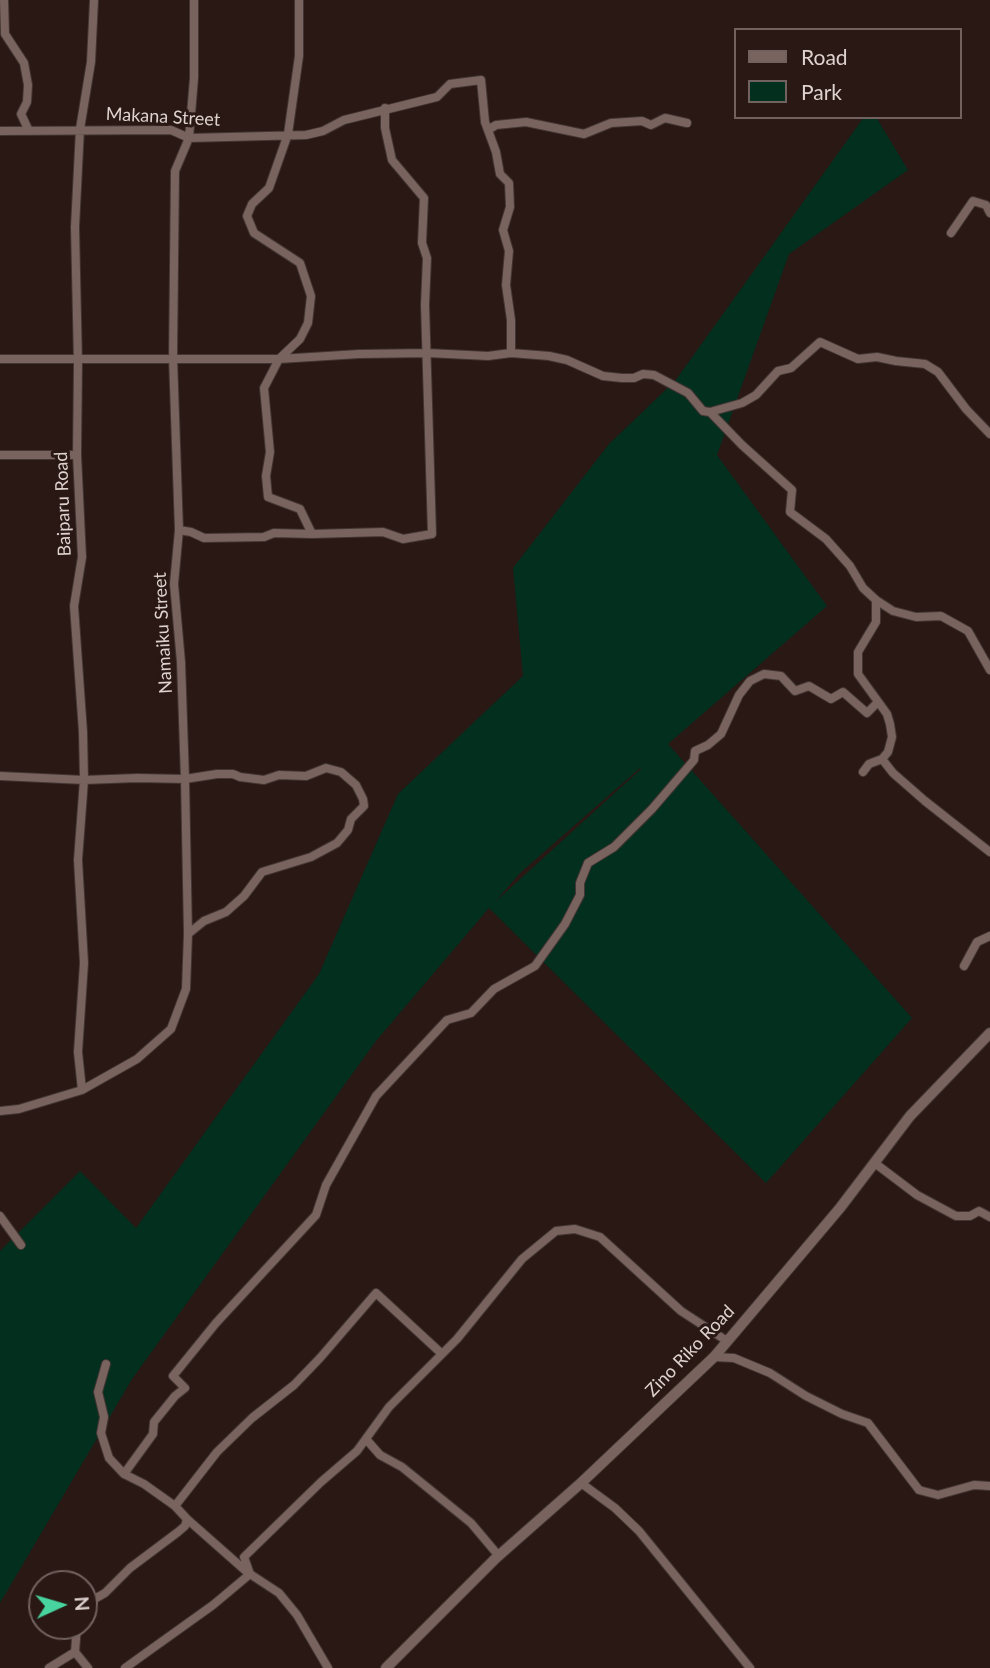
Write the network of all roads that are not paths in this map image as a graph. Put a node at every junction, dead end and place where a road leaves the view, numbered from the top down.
1 (4, 0) edge
2 (94, 0) edge
3 (194, 0) edge
4 (299, 0) edge
5 (2, 35) edge
6 (385, 108) junction
7 (687, 123) dead end
8 (80, 129) junction
9 (488, 130) junction
10 (0, 131) edge
11 (29, 131) junction
12 (288, 134) junction
13 (189, 138) junction
14 (990, 213) edge
15 (951, 233) dead end
16 (428, 353) junction
17 (511, 354) junction
18 (173, 358) junction
19 (0, 359) edge
20 (279, 359) junction
21 (78, 360) junction
22 (710, 412) junction
23 (990, 434) edge
24 (0, 455) edge
25 (77, 455) junction
26 (179, 530) junction
27 (312, 534) junction
28 (876, 600) junction
29 (990, 670) edge
30 (878, 702) junction
31 (882, 759) junction
32 (863, 772) dead end
33 (0, 776) edge
34 (185, 779) junction
35 (84, 780) junction
36 (990, 852) edge
37 (188, 934) junction
38 (990, 936) edge
39 (964, 966) dead end
40 (990, 1032) edge
41 (82, 1090) junction
42 (0, 1111) edge
43 (876, 1164) junction
44 (0, 1216) edge
45 (990, 1217) edge
46 (21, 1245) dead end
47 (727, 1341) junction
48 (442, 1354) junction
49 (714, 1357) junction
50 (106, 1364) dead end
51 (366, 1439) junction
52 (124, 1474) junction
53 (581, 1483) junction
54 (990, 1486) edge
55 (175, 1506) junction
56 (187, 1519) junction
57 (498, 1555) junction
58 (250, 1573) junction
59 (98, 1597) edge
60 (76, 1640) edge
61 (75, 1652) junction
62 (49, 1668) edge
63 (88, 1668) edge
64 (125, 1668) edge
65 (328, 1668) edge
66 (386, 1668) edge
67 (751, 1668) edge

1 - 5 street
2 - 8 street, Baiparu Road
3 - 13 street, Namaiku Street
4 - 12 street
5 - 11 street
6 - 9 street, Makana Street
6 - 12 street, Makana Street
6 - 16 street
7 - 9 street
8 - 11 street, Makana Street
8 - 13 street, Makana Street
8 - 21 street, Baiparu Road
9 - 17 street
10 - 11 street, Makana Street
12 - 13 street, Makana Street
12 - 20 street
13 - 18 street, Namaiku Street
14 - 15 street
16 - 17 street
16 - 20 street
16 - 27 street
17 - 22 street
18 - 20 street
18 - 21 street
18 - 26 street, Namaiku Street
19 - 21 street
20 - 27 street
21 - 25 street, Baiparu Road
22 - 23 street
22 - 28 street
24 - 25 street
25 - 35 street, Baiparu Road
26 - 27 street
26 - 34 street, Namaiku Street
28 - 29 street
28 - 30 street
30 - 31 street
30 - 52 street
31 - 32 street
31 - 36 street
33 - 35 street
34 - 35 street
34 - 37 street, Namaiku Street
34 - 37 street
35 - 41 street, Baiparu Road
37 - 41 street, Namaiku Street
38 - 39 street
40 - 43 street, Zino Riko Road
41 - 42 street, Namaiku Street
43 - 45 street
43 - 47 street, Zino Riko Road
44 - 46 street
47 - 48 street
47 - 49 street, Zino Riko Road
48 - 51 street
48 - 55 street
49 - 53 street, Zino Riko Road
49 - 54 street
50 - 52 street
51 - 57 street
51 - 58 street
52 - 55 street
53 - 57 street, Zino Riko Road
53 - 67 street
55 - 56 street
56 - 58 street
56 - 59 street
57 - 66 street, Zino Riko Road
58 - 64 street
58 - 65 street
60 - 61 street
61 - 62 street
61 - 63 street

